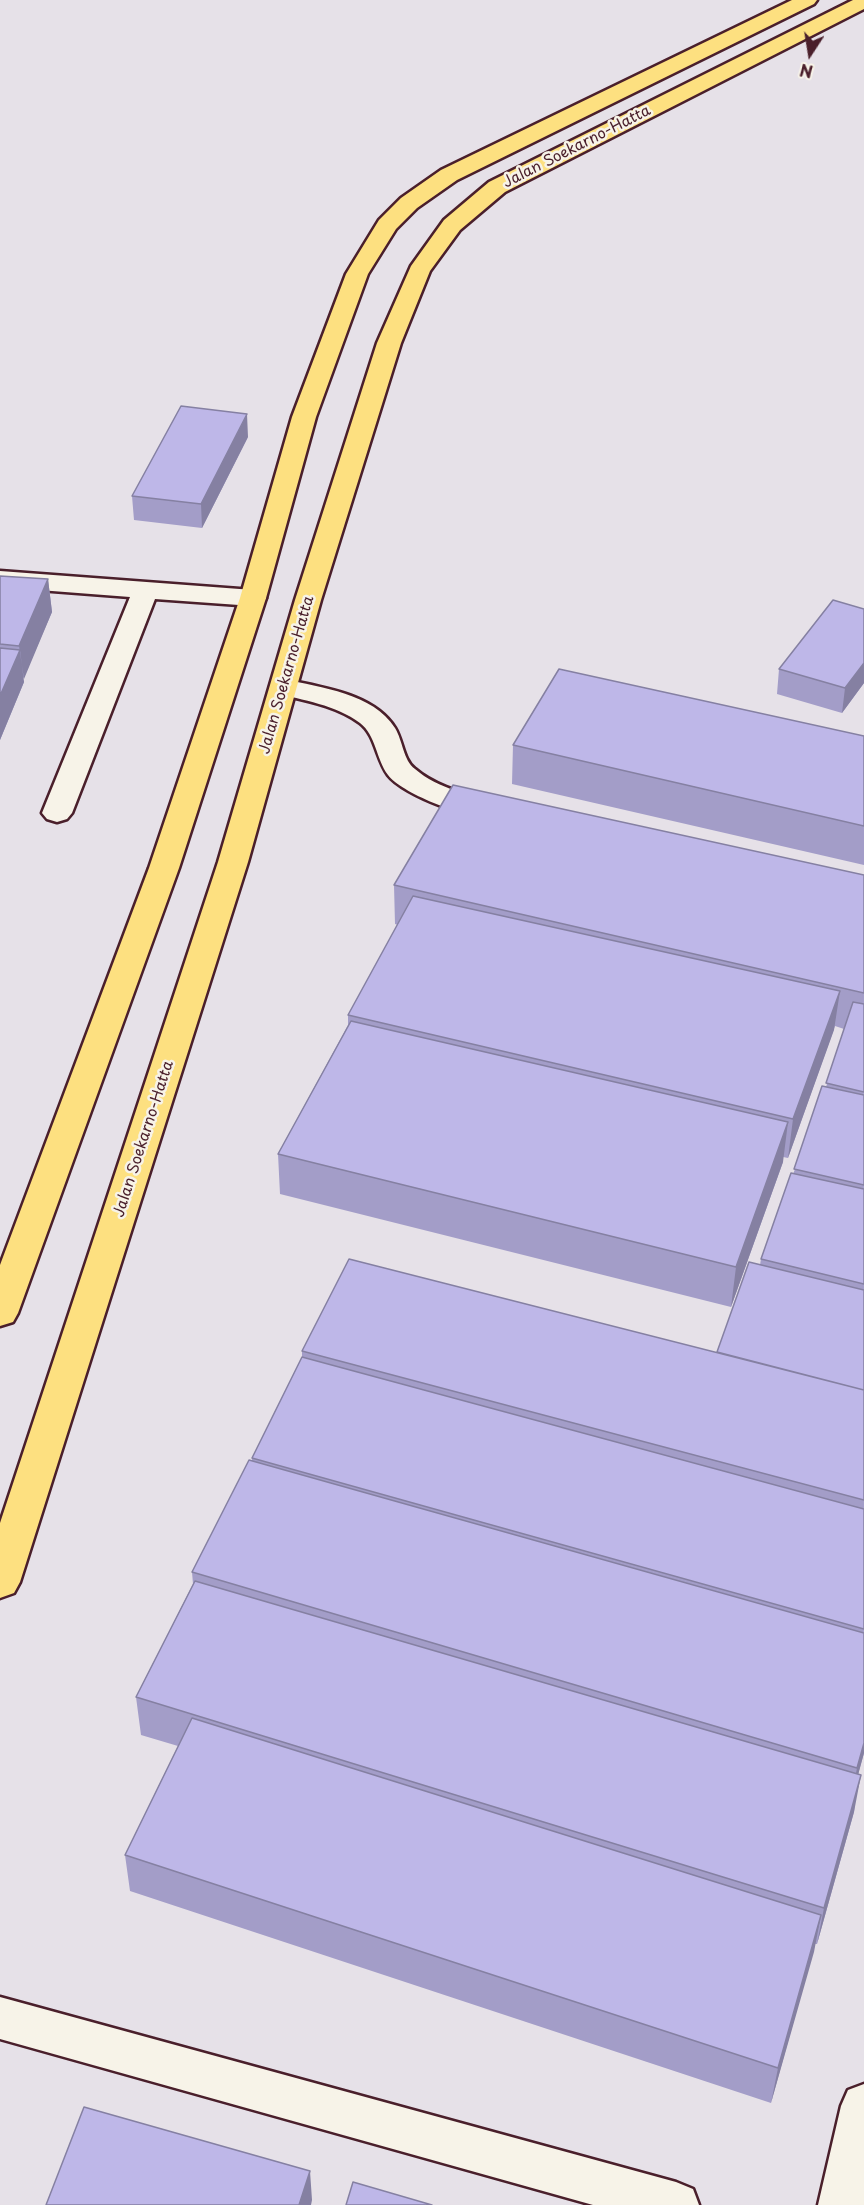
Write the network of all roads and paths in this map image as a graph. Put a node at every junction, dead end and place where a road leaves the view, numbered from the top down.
1 (807, 0) edge
2 (864, 2) edge
3 (0, 579) edge
4 (146, 589) junction
5 (253, 598) junction
6 (284, 687) junction
7 (57, 813) dead end
8 (513, 818) edge
9 (0, 1313) edge
10 (0, 1582) edge
11 (0, 2018) edge
12 (864, 2106) edge
13 (676, 2205) edge
14 (841, 2205) edge

1 - 5 main road, Jalan Soekarno-Hatta
2 - 6 main road, Jalan Soekarno-Hatta
3 - 4 street
4 - 5 street
4 - 7 street
5 - 9 main road, Jalan Soekarno-Hatta
6 - 8 street
6 - 10 main road, Jalan Soekarno-Hatta
11 - 13 street
12 - 14 street

